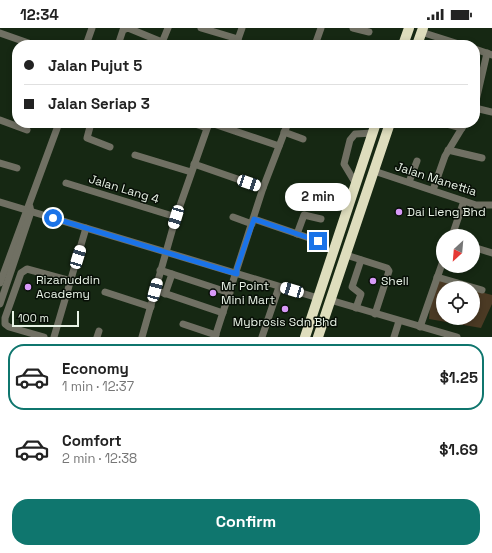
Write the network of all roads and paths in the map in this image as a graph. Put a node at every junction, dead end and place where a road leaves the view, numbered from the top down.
1 (92, 28) edge
2 (168, 28) edge
3 (201, 28) edge
4 (242, 28) edge
5 (321, 28) edge
6 (353, 28) edge
7 (409, 28) edge
8 (422, 30) edge
9 (369, 32) dead end
10 (0, 33) edge
11 (20, 40) edge
12 (88, 40) edge
13 (120, 40) edge
14 (154, 40) edge
15 (164, 40) edge
16 (232, 40) edge
17 (238, 40) edge
18 (317, 40) edge
19 (405, 40) edge
20 (419, 40) edge
21 (449, 40) edge
22 (489, 54) edge
23 (480, 80) edge
24 (480, 108) edge
25 (492, 112) edge
26 (0, 120) edge
27 (12, 124) edge
28 (22, 128) edge
29 (57, 128) edge
30 (90, 128) edge
31 (208, 128) edge
32 (219, 128) edge
33 (286, 128) edge
34 (375, 128) edge
35 (388, 128) edge
36 (462, 128) edge
37 (27, 130) dead end
38 (284, 132) junction
39 (303, 139) dead end
40 (279, 146) junction
41 (110, 147) dead end
42 (448, 150) junction
43 (135, 155) dead end
44 (482, 158) dead end
45 (417, 161) dead end
46 (0, 163) edge
47 (194, 164) junction
48 (17, 168) dead end
49 (374, 170) junction
50 (192, 172) junction
51 (409, 182) junction
52 (66, 183) dead end
53 (356, 184) junction
54 (263, 188) junction
55 (433, 190) junction
56 (464, 201) junction
57 (0, 202) edge
58 (492, 206) edge
59 (29, 209) junction
60 (176, 217) junction
61 (233, 217) dead end
62 (320, 219) dead end
63 (253, 222) junction
64 (86, 228) junction
65 (454, 229) edge
66 (297, 234) junction
67 (318, 241) dead end
68 (480, 249) edge
69 (165, 252) junction
70 (492, 253) edge
71 (346, 255) junction
72 (361, 260) junction
73 (160, 270) junction
74 (438, 273) edge
75 (172, 274) junction
76 (237, 274) junction
77 (437, 277) junction
78 (70, 281) junction
79 (0, 282) edge
80 (279, 287) junction
81 (155, 290) junction
82 (482, 290) dead end
83 (105, 292) dead end
84 (230, 293) junction
85 (165, 294) junction
86 (318, 298) junction
87 (330, 300) junction
88 (0, 304) edge
89 (151, 307) junction
90 (356, 308) junction
91 (223, 313) junction
92 (375, 314) junction
93 (399, 321) junction
94 (183, 324) dead end
95 (420, 326) junction
96 (216, 336) edge
97 (44, 337) edge
98 (54, 337) edge
99 (142, 337) edge
100 (262, 337) edge
101 (305, 337) edge
102 (318, 337) edge
103 (394, 337) edge
104 (457, 337) edge

1 - 12 street
2 - 15 street
3 - 16 street
4 - 17 street
5 - 18 street
6 - 9 street
7 - 19 highway
8 - 20 highway
8 - 21 street
10 - 11 street
13 - 14 street
22 - 23 street
24 - 25 street
26 - 27 street
28 - 37 street
29 - 59 street
30 - 41 street
31 - 47 street
32 - 40 street
33 - 38 street
34 - 53 highway
34 - 53 street
35 - 49 highway
36 - 42 street
38 - 39 street
38 - 40 street
40 - 54 street
42 - 44 street
42 - 55 street
43 - 50 street
45 - 51 street
46 - 48 street
47 - 50 street
47 - 54 street
49 - 51 street, Jalan Manettia
49 - 71 highway
50 - 60 street
51 - 55 street, Jalan Manettia
52 - 60 street, Jalan Lang 4
53 - 86 highway
54 - 63 street
55 - 56 street, Jalan Manettia
56 - 58 street, Jalan Manettia
56 - 65 street
57 - 59 street
59 - 64 street
59 - 79 street
59 - 88 street
60 - 69 street
61 - 63 street
62 - 66 street
63 - 66 street
63 - 76 street
64 - 69 street
64 - 78 street
66 - 67 street
68 - 70 street
69 - 73 street
69 - 76 street
71 - 72 street
71 - 87 highway
72 - 90 street
72 - 92 street
73 - 75 street
73 - 81 street
74 - 77 street
75 - 84 street
75 - 85 street
76 - 80 street
76 - 84 street
77 - 82 street
77 - 95 street
78 - 97 street
78 - 98 street
80 - 86 street
80 - 100 street
81 - 85 street
81 - 89 street
83 - 89 street
84 - 91 street
85 - 91 street
86 - 101 highway
87 - 90 street
87 - 102 highway
89 - 99 street
90 - 92 street
91 - 96 street
92 - 93 street
93 - 95 street
93 - 103 street
94 - 96 street
95 - 104 street

